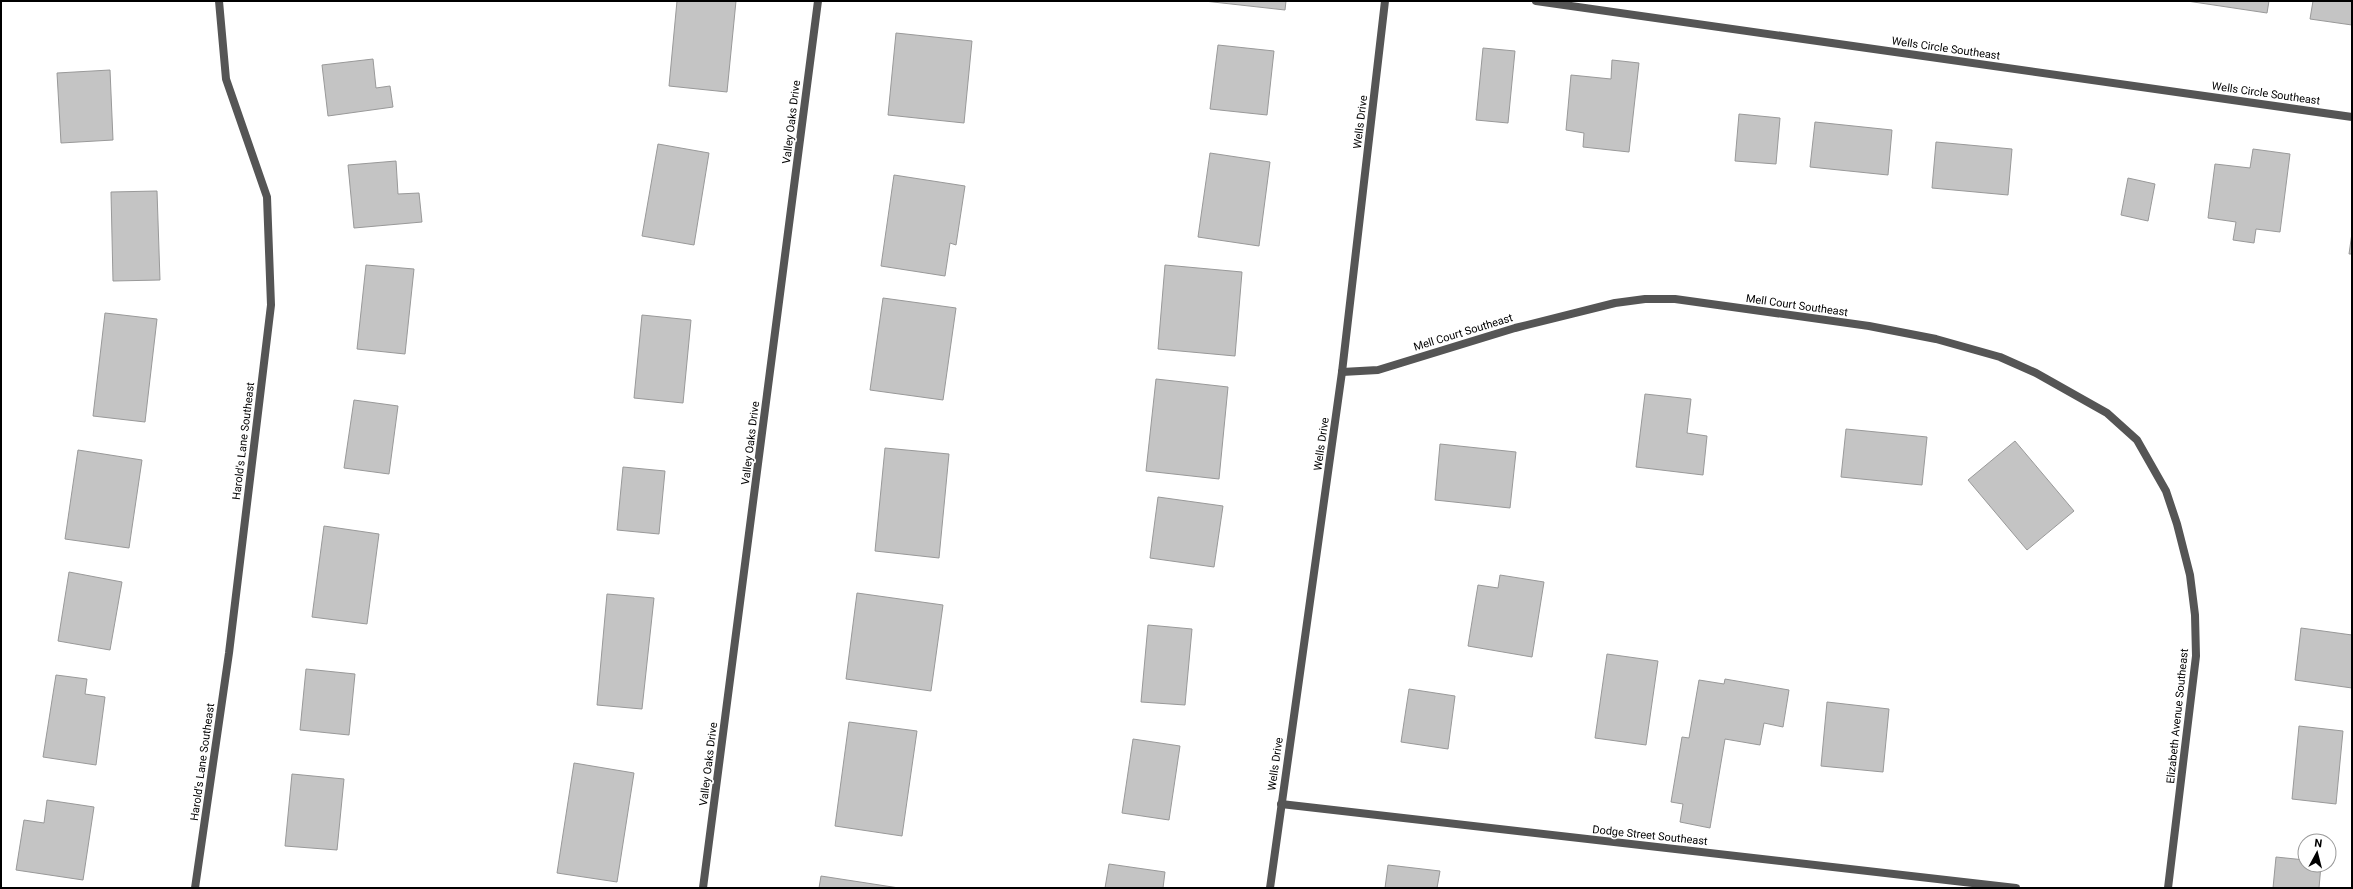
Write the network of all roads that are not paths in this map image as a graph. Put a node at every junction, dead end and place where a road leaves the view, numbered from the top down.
1 (219, 1) edge
2 (818, 1) edge
3 (1384, 1) edge
4 (1536, 1) edge
5 (2352, 117) edge
6 (1342, 372) junction
7 (2177, 524) joint
8 (1281, 804) junction
9 (195, 888) edge
10 (703, 888) edge
11 (1270, 888) edge
12 (2016, 888) edge
13 (2168, 888) edge

1 - 9 street, Harold's Lane Southeast
2 - 10 street, Valley Oaks Drive
3 - 6 street, Wells Drive
4 - 5 street, Wells Circle Southeast
6 - 7 street, Mell Court Southeast
6 - 8 street, Wells Drive
7 - 13 street, Elizabeth Avenue Southeast
8 - 11 street, Wells Drive
8 - 12 street, Dodge Street Southeast

